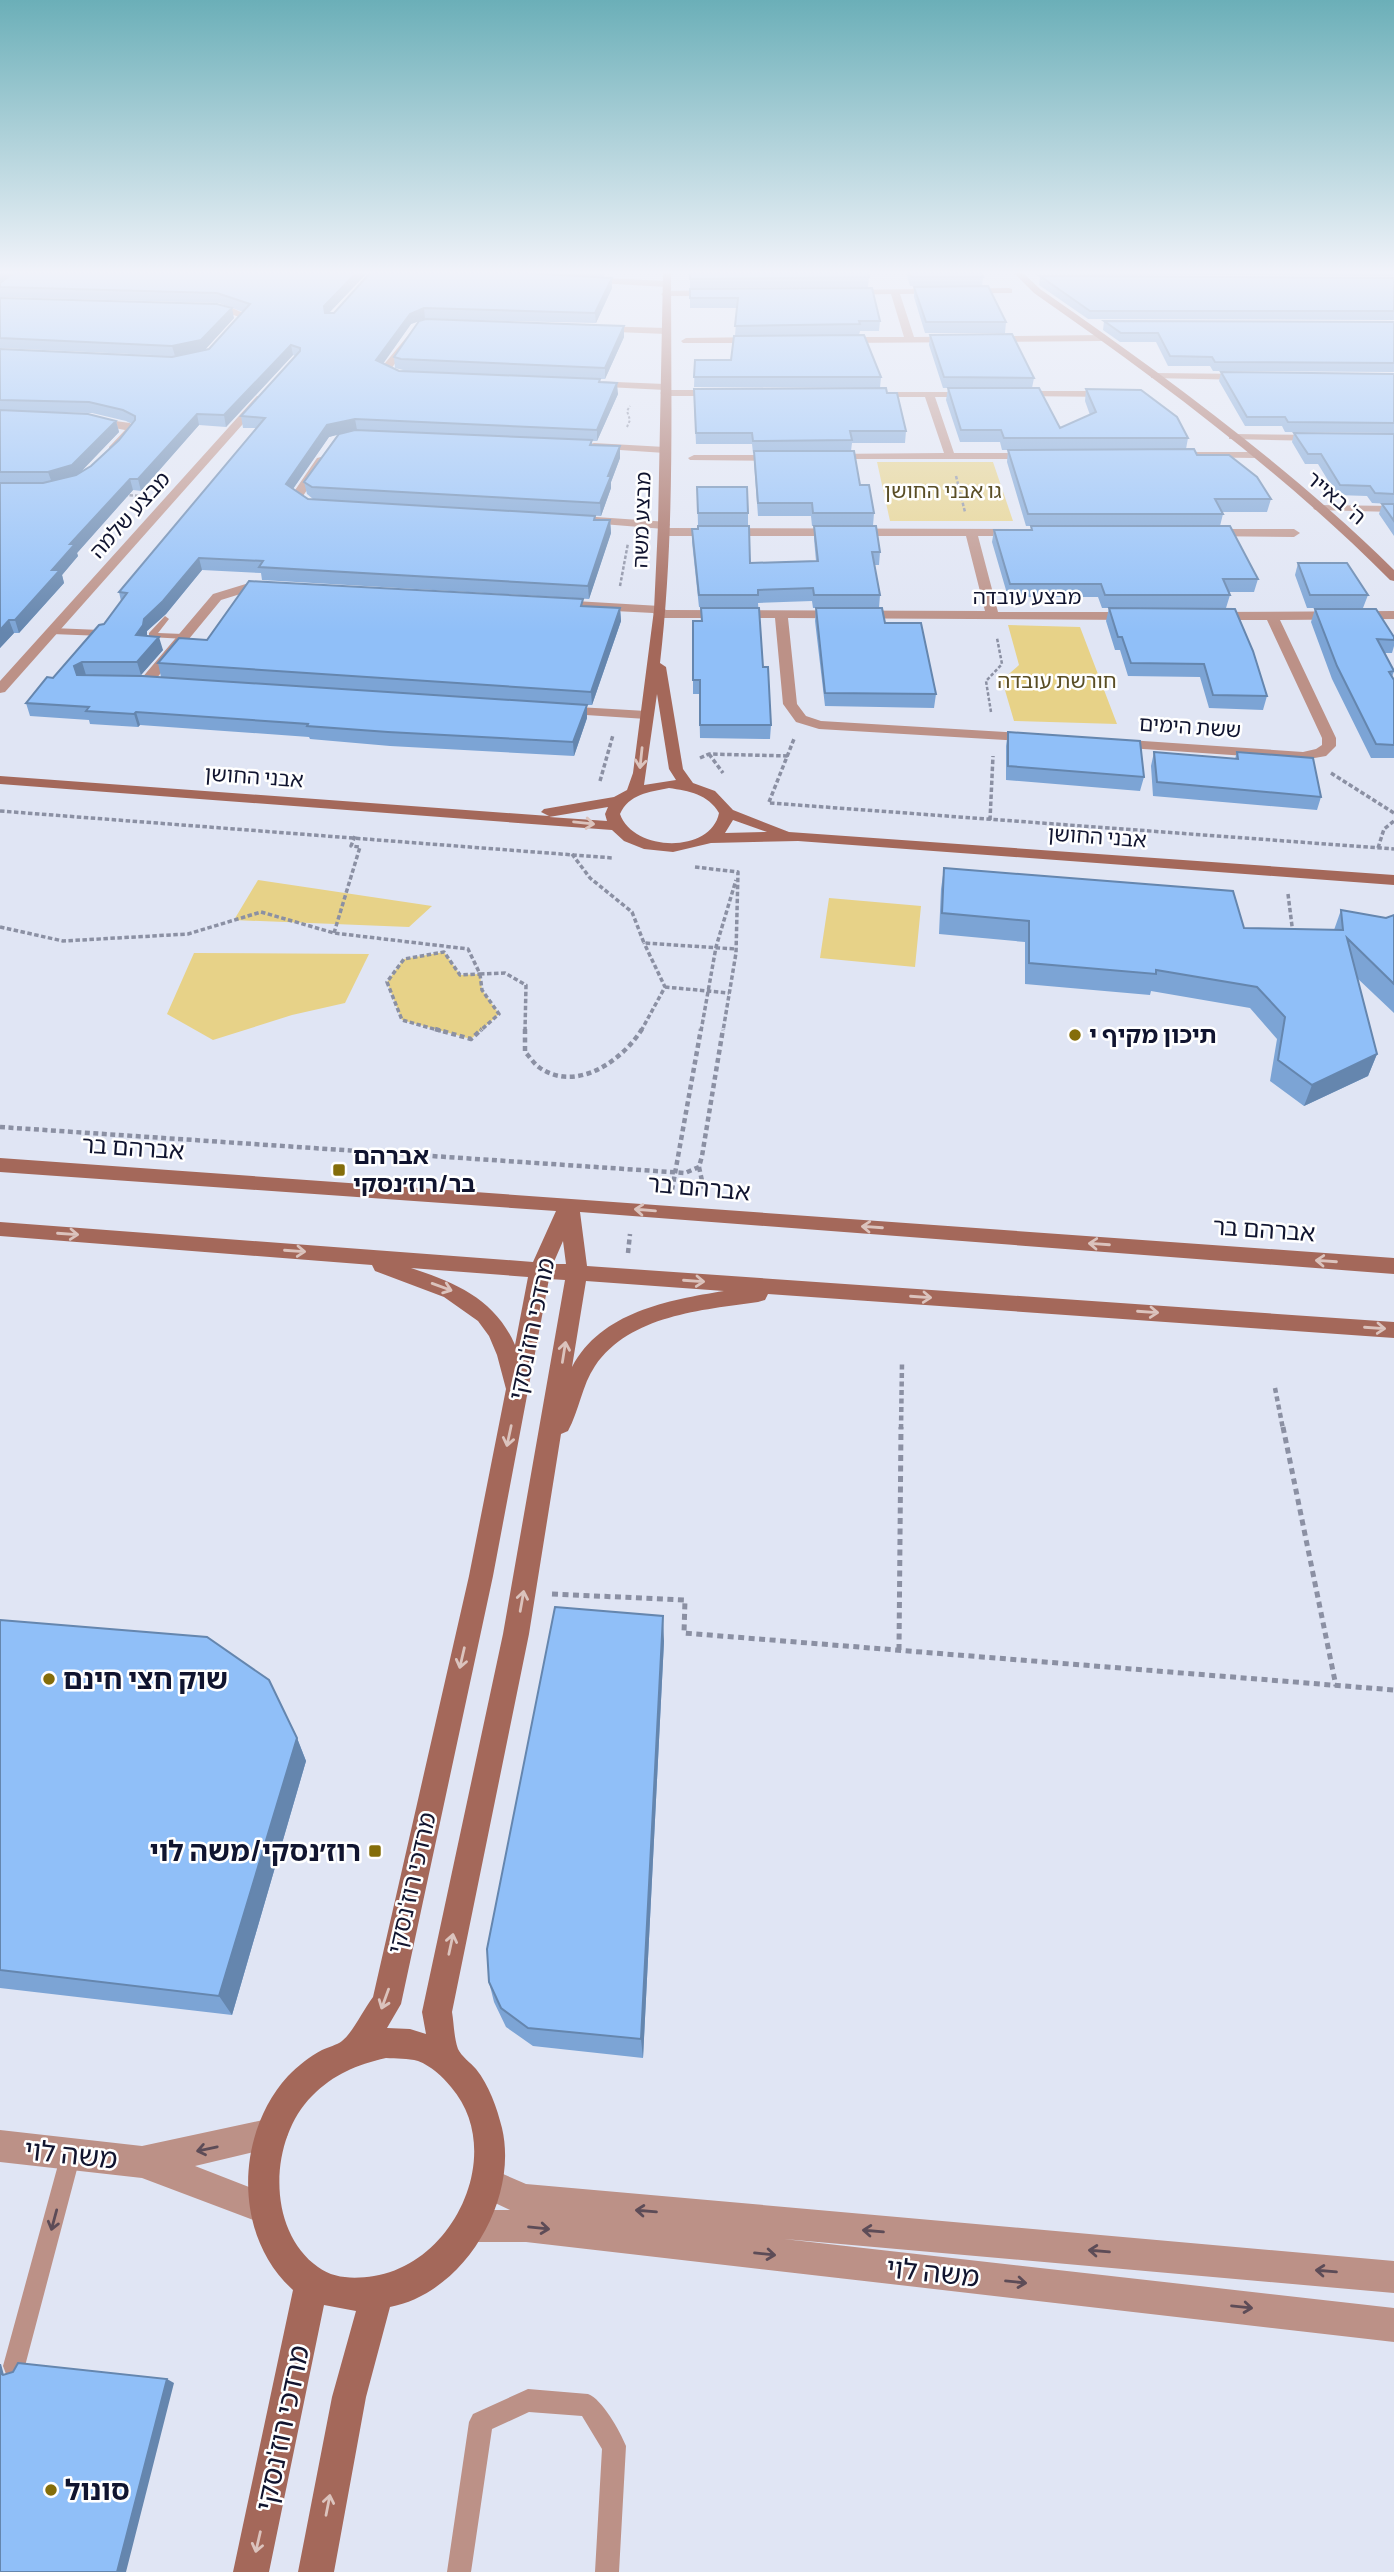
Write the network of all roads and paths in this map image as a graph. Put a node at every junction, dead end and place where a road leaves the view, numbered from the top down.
1 (265, 393) edge
2 (665, 393) edge
3 (1176, 393) edge
4 (859, 394) edge
5 (929, 394) junction
6 (984, 394) edge
7 (998, 394) edge
8 (1121, 394) edge
9 (79, 419) edge
10 (1233, 438) junction
11 (1340, 438) edge
12 (582, 446) edge
13 (664, 450) junction
14 (327, 451) edge
15 (1171, 455) edge
16 (1254, 455) junction
17 (106, 456) edge
18 (950, 456) junction
19 (1047, 456) edge
20 (816, 457) edge
21 (694, 458) dead end
22 (789, 458) edge
23 (119, 494) edge
24 (172, 497) junction
25 (333, 506) edge
26 (1319, 508) junction
27 (1394, 509) edge
28 (564, 519) edge
29 (664, 529) junction
30 (971, 533) junction
31 (1038, 533) edge
32 (1186, 533) edge
33 (1294, 533) dead end
34 (1394, 577) edge
35 (283, 587) edge
36 (547, 604) edge
37 (659, 612) junction
38 (117, 615) edge
39 (1271, 615) junction
40 (1394, 615) edge
41 (781, 616) junction
42 (993, 616) junction
43 (1146, 616) edge
44 (1202, 616) edge
45 (164, 619) edge
46 (52, 631) junction
47 (183, 637) junction
48 (654, 642) junction
49 (147, 682) edge
50 (0, 689) edge
51 (549, 709) edge
52 (646, 715) junction
53 (801, 719) junction
54 (1048, 738) edge
55 (1101, 742) edge
56 (709, 754) dead end
57 (1303, 756) junction
58 (725, 776) dead end
59 (0, 780) edge
60 (687, 786) junction
61 (634, 791) junction
62 (757, 797) dead end
63 (618, 801) junction
64 (769, 803) junction
65 (91, 809) dead end
66 (0, 811) edge
67 (727, 813) junction
68 (1394, 813) edge
69 (505, 816) junction
70 (85, 817) junction
71 (1394, 821) edge
72 (614, 826) junction
73 (358, 829) dead end
74 (752, 830) junction
75 (354, 837) junction
76 (710, 838) junction
77 (1378, 848) junction
78 (1394, 849) edge
79 (738, 872) junction
80 (1287, 872) junction
81 (1394, 880) edge
82 (0, 927) edge
83 (334, 933) junction
84 (1293, 939) edge
85 (644, 943) junction
86 (716, 947) junction
87 (736, 948) junction
88 (480, 974) junction
89 (665, 987) junction
90 (708, 991) junction
91 (729, 993) junction
92 (0, 1127) edge
93 (0, 1165) edge
94 (699, 1167) junction
95 (675, 1174) junction
96 (704, 1191) dead end
97 (569, 1205) junction
98 (668, 1212) junction
99 (0, 1229) edge
100 (354, 1256) junction
101 (1394, 1266) edge
102 (540, 1270) junction
103 (577, 1273) junction
104 (799, 1288) junction
105 (1394, 1329) edge
106 (902, 1363) dead end
107 (1275, 1388) dead end
108 (516, 1402) junction
109 (547, 1455) junction
110 (523, 1593) junction
111 (899, 1650) junction
112 (1336, 1686) junction
113 (1394, 1690) edge
114 (354, 2049) junction
115 (445, 2059) junction
116 (272, 2134) junction
117 (0, 2146) edge
118 (71, 2154) junction
119 (142, 2162) junction
120 (487, 2183) junction
121 (264, 2208) junction
122 (471, 2226) junction
123 (1394, 2277) edge
124 (311, 2284) junction
125 (377, 2295) junction
126 (1394, 2325) edge
127 (14, 2366) edge
128 (251, 2572) edge
129 (316, 2572) edge
130 (459, 2572) edge
131 (607, 2572) edge

1 - 24 street, מבצע שלמה
2 - 13 street, מבצע משה
3 - 10 street, ה' באייר
4 - 5 street
5 - 6 street
5 - 18 street
7 - 8 street
9 - 17 street
10 - 11 street
10 - 16 street, ה' באייר
12 - 13 street
13 - 29 street, מבצע משה
14 - 25 street
15 - 16 street
16 - 26 street, ה' באייר
18 - 19 street
18 - 20 street
18 - 30 path
21 - 22 street
23 - 24 path
24 - 46 street, מבצע שלמה
26 - 27 street
26 - 34 street, ה' באייר
28 - 29 street
29 - 30 street
29 - 37 street, מבצע משה
30 - 31 street
30 - 42 street
32 - 33 street
35 - 47 street
36 - 37 street, מבצע עובדה
37 - 41 street, מבצע עובדה
37 - 48 street, מבצע משה
38 - 46 lane
39 - 40 street
39 - 44 street
39 - 57 street
41 - 42 street, מבצע עובדה
41 - 53 street
42 - 43 street, מבצע עובדה
45 - 47 lane
46 - 50 street, מבצע שלמה
47 - 49 street
48 - 52 street, מבצע משה
48 - 60 street, מבצע משה
51 - 52 street
52 -> 61 street, מבצע משה
53 - 54 street
53 - 64 path
55 - 57 street, ששת הימים
56 - 58 path
57 - 68 path
59 - 69 street, אבני החושן
60 - 61 street
60 - 67 street
61 - 63 street
62 - 64 path
63 - 69 street, אבני החושן
63 - 72 street
64 - 74 path
64 - 77 path
65 - 70 path
66 - 70 path
67 - 74 street, אבני החושן
67 - 76 street
69 -> 72 street, אבני החושן
70 - 75 path
71 - 77 path
72 - 76 street, אבני החושן
73 - 75 path
74 - 76 street, אבני החושן
74 - 79 path
74 - 80 street, אבני החושן
75 - 83 path
75 - 85 path
77 - 78 path
79 - 86 path
79 - 87 path
80 - 81 street, אבני החושן
80 - 84 path
82 - 83 path
83 - 88 path
85 - 86 path
85 - 89 path
86 - 87 path
86 - 90 path
87 - 91 path
88 - 88 path
88 - 89 path
89 - 90 path
90 - 91 path
90 - 95 path
91 - 94 path
92 - 95 path
93 - 97 street, אברהם בר
94 - 95 path
94 - 96 path
95 - 98 path
98 -> 97 street, אברהם בר
97 - 102 street, מרדכי רוז'נסקי
97 - 103 street, מרדכי רוז'נסקי
101 -> 98 street, אברהם בר
99 -> 100 street
100 - 102 street
100 -> 108 street
102 - 103 street
102 - 108 street, מרדכי רוז'נסקי
103 -> 104 street
109 -> 103 street, מרדכי רוז'נסקי
104 -> 105 street
104 - 109 street
106 - 111 path
107 - 112 path
108 -> 114 street, מרדכי רוז'נסקי
109 - 110 street, מרדכי רוז'נסקי
110 - 111 path
115 -> 110 street, מרדכי רוז'נסקי
111 - 112 path
112 - 113 path
114 - 115 street
114 - 116 street
115 - 120 street
116 -> 119 street, משה לוי
116 - 121 street
117 - 118 street, משה לוי
118 - 119 street, משה לוי
118 -> 127 lane
119 - 121 street, משה לוי
120 - 122 street
123 -> 120 street, משה לוי
121 - 124 street
122 - 125 street
122 -> 126 street, משה לוי
124 - 125 street
124 -> 128 street, מרדכי רוז'נסקי
129 -> 125 street
130 - 131 lane

